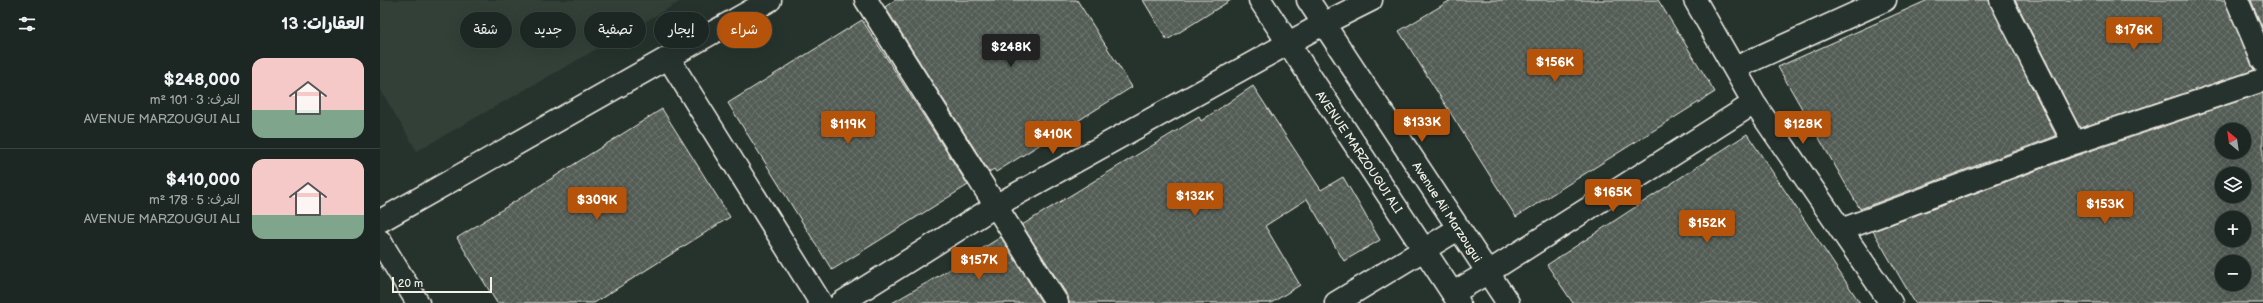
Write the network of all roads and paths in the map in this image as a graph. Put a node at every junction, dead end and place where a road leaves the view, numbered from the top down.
1 (770, 0) edge
2 (866, 0) edge
3 (1260, 0) edge
4 (1308, 0) edge
5 (1371, 0) edge
6 (1695, 0) edge
7 (1885, 0) edge
8 (2001, 0) edge
9 (2237, 0) edge
10 (1323, 24) junction
11 (1287, 44) junction
12 (669, 59) junction
13 (2263, 61) edge
14 (1735, 68) junction
15 (2263, 80) edge
16 (1754, 103) junction
17 (2074, 143) junction
18 (998, 205) junction
19 (380, 221) edge
20 (1458, 229) junction
21 (1841, 230) junction
22 (380, 241) edge
23 (1424, 250) junction
24 (1487, 273) junction
25 (1456, 298) edge
26 (418, 303) edge
27 (821, 303) edge
28 (841, 303) edge
29 (1058, 303) edge
30 (1336, 303) edge
31 (1508, 303) edge
32 (1891, 303) edge

1 - 12 street
2 - 18 street
3 - 11 street, AVENUE MARZOUGUI ALI
4 - 10 street, Avenue Ali Marzougui
5 - 10 street
6 - 14 street
7 - 14 street
8 - 17 street
9 - 13 street
10 - 11 street
10 - 20 street, Avenue Ali Marzougui
11 - 18 street
11 - 23 street, AVENUE MARZOUGUI ALI
12 - 19 street
12 - 27 street
14 - 16 street
15 - 17 street
16 - 21 street
16 - 24 street
17 - 21 street
18 - 28 street
18 - 29 street
20 - 23 street
20 - 24 street, Avenue Ali Marzougui
21 - 32 street
22 - 26 street
23 - 25 street, AVENUE MARZOUGUI ALI
23 - 30 street
24 - 25 street
24 - 31 street, Avenue Ali Marzougui

